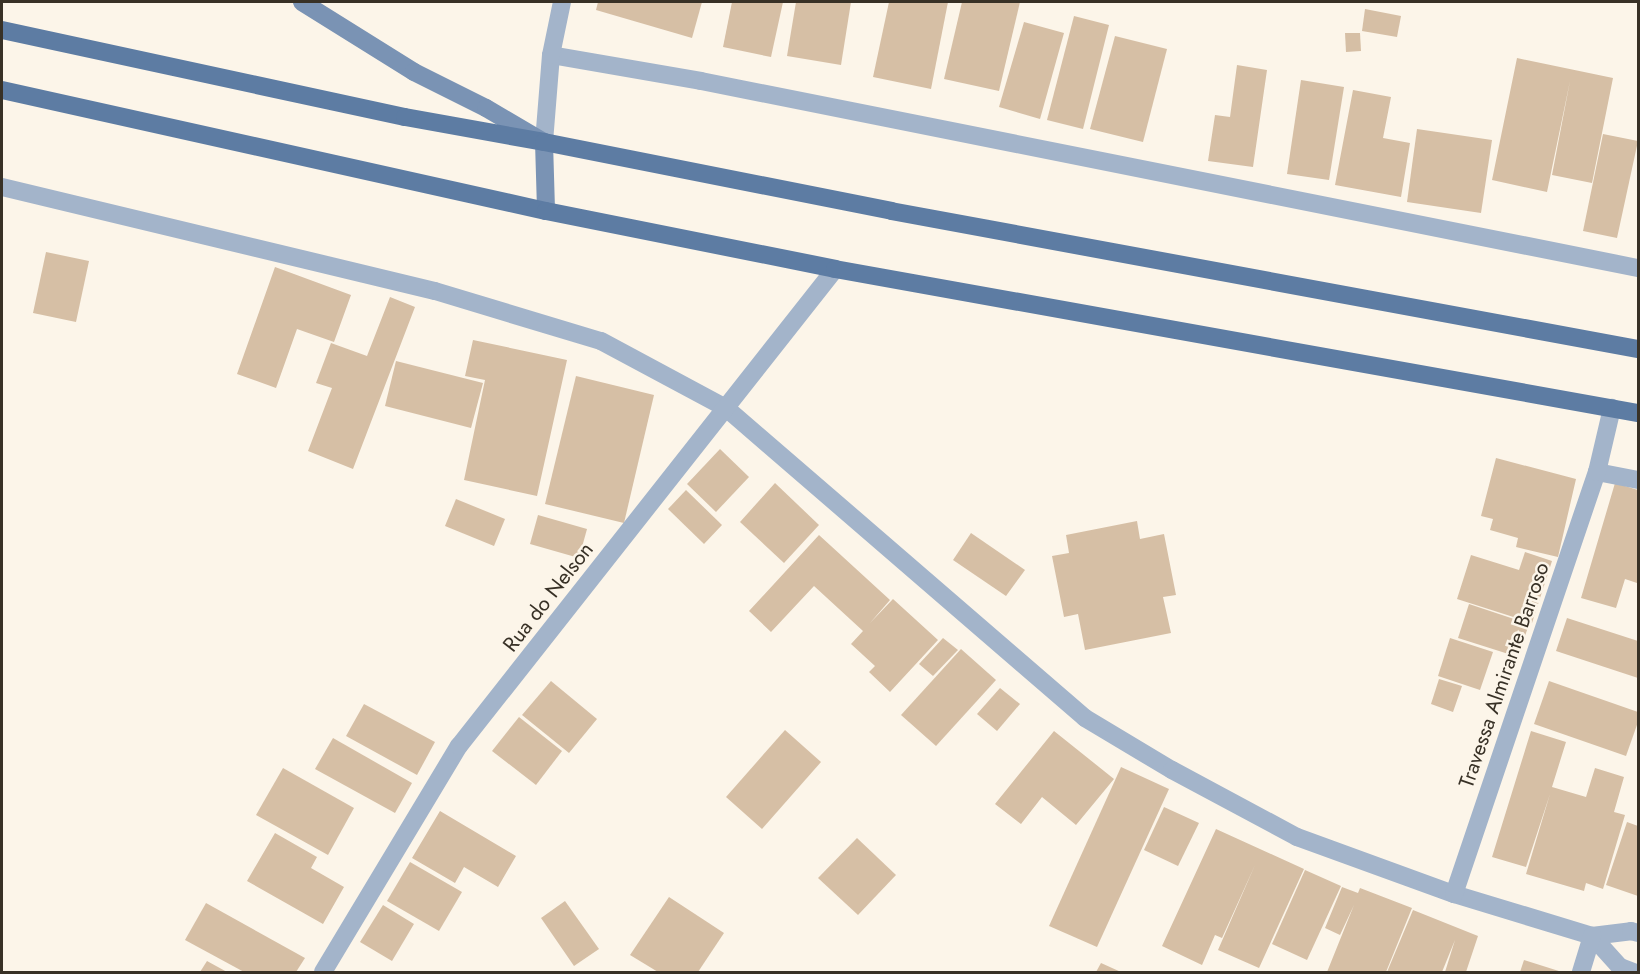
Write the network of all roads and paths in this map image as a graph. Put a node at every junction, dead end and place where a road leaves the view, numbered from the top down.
1 (302, 2) edge
2 (562, 2) edge
3 (2, 30) edge
4 (551, 55) junction
5 (2, 90) edge
6 (544, 142) junction
7 (2, 187) edge
8 (546, 211) junction
9 (1638, 268) edge
10 (835, 269) junction
11 (1638, 349) edge
12 (726, 408) junction
13 (1612, 408) junction
14 (1638, 413) edge
15 (1597, 472) junction
16 (1638, 480) edge
17 (1454, 894) junction
18 (1638, 933) edge
19 (1592, 936) junction
20 (323, 972) edge
21 (1581, 972) edge
22 (1634, 972) edge

1 - 6 main road
2 - 4 street
3 - 6 main road
4 - 6 street
4 - 9 street
5 - 8 main road
6 - 8 main road
6 - 11 main road
7 - 12 street
8 - 10 main road
10 - 12 street, Rua do Nelson
10 - 13 main road
12 - 17 street
12 - 20 street, Rua do Nelson
13 - 14 main road
13 - 15 street, Travessa Almirante Barroso
15 - 16 street
15 - 17 street, Travessa Almirante Barroso
17 - 19 street
18 - 19 street
19 - 21 street
19 - 22 street

